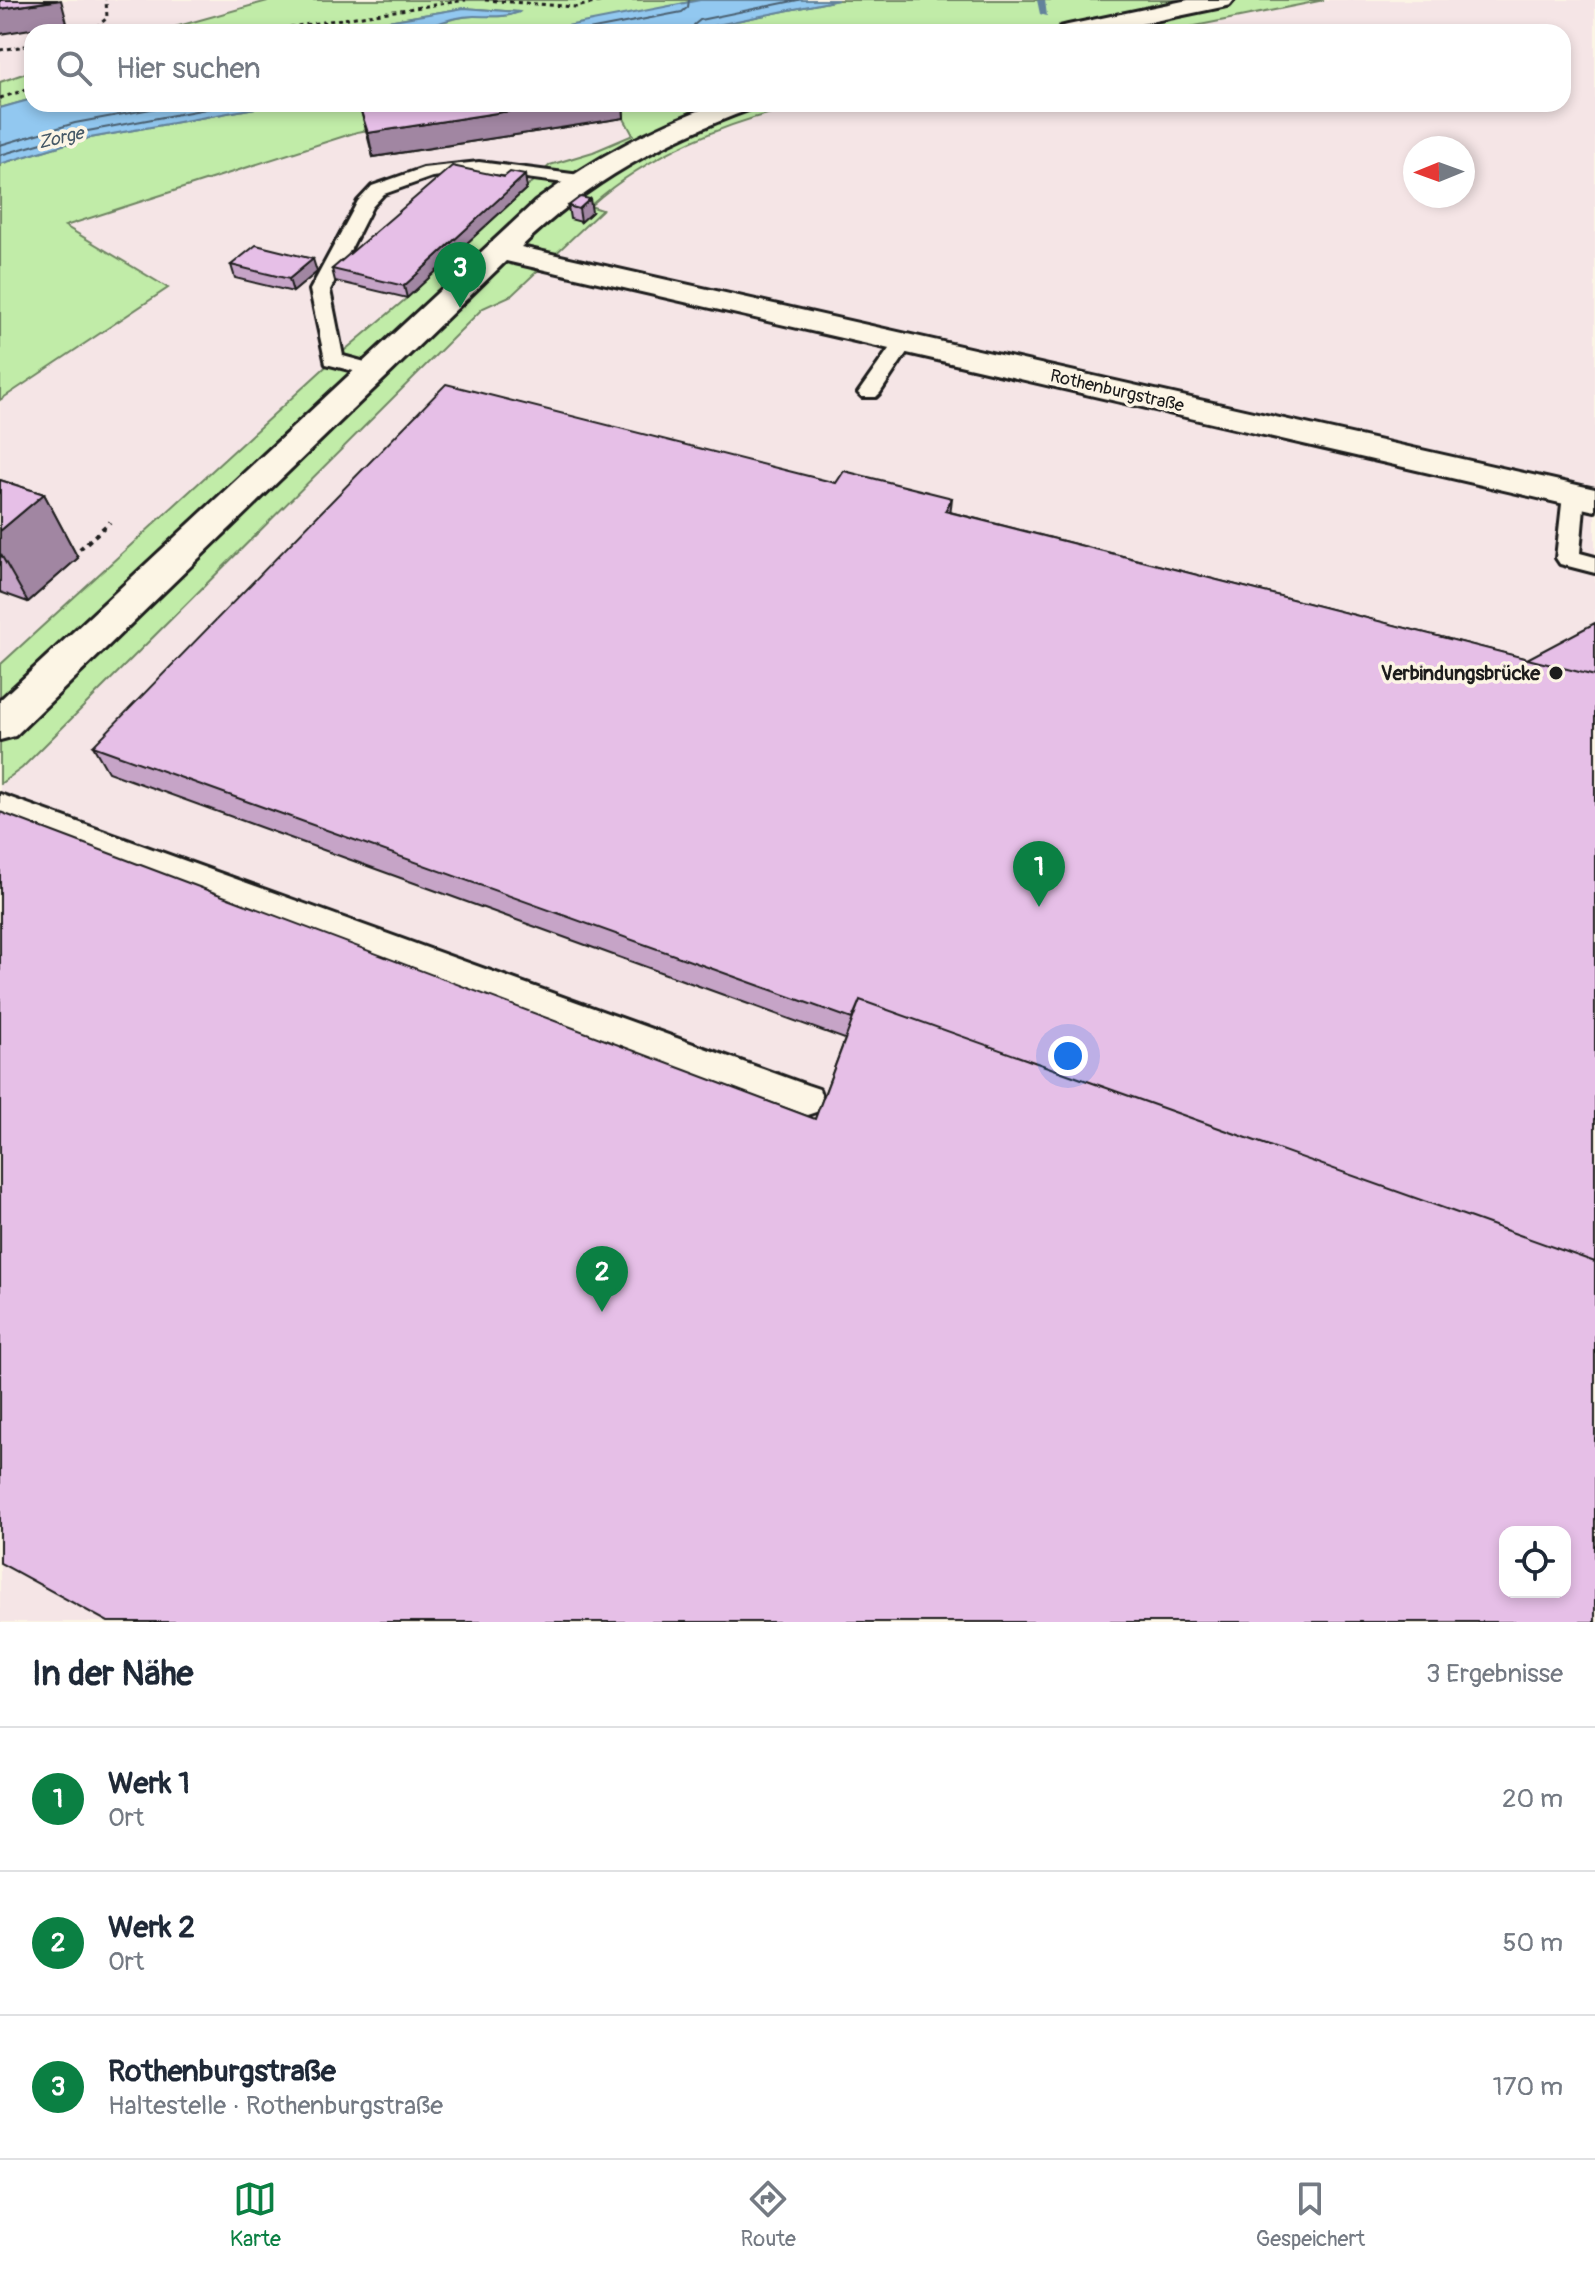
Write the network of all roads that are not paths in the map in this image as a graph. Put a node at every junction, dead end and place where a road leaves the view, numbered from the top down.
1 (1222, 0) edge
2 (1106, 24) edge
3 (719, 112) edge
4 (580, 180) junction
5 (499, 251) junction
6 (903, 343) junction
7 (373, 370) junction
8 (869, 393) dead end
9 (1585, 497) edge
10 (1595, 565) edge
11 (0, 725) edge
12 (0, 805) edge
13 (807, 1100) dead end

1 - 2 street
3 - 4 street
4 - 5 street
4 - 7 lane
5 - 6 street, Rothenburgstraße
5 - 7 street
6 - 8 lane
6 - 9 street, Rothenburgstraße
7 - 11 street
9 - 10 lane
12 - 13 lane

